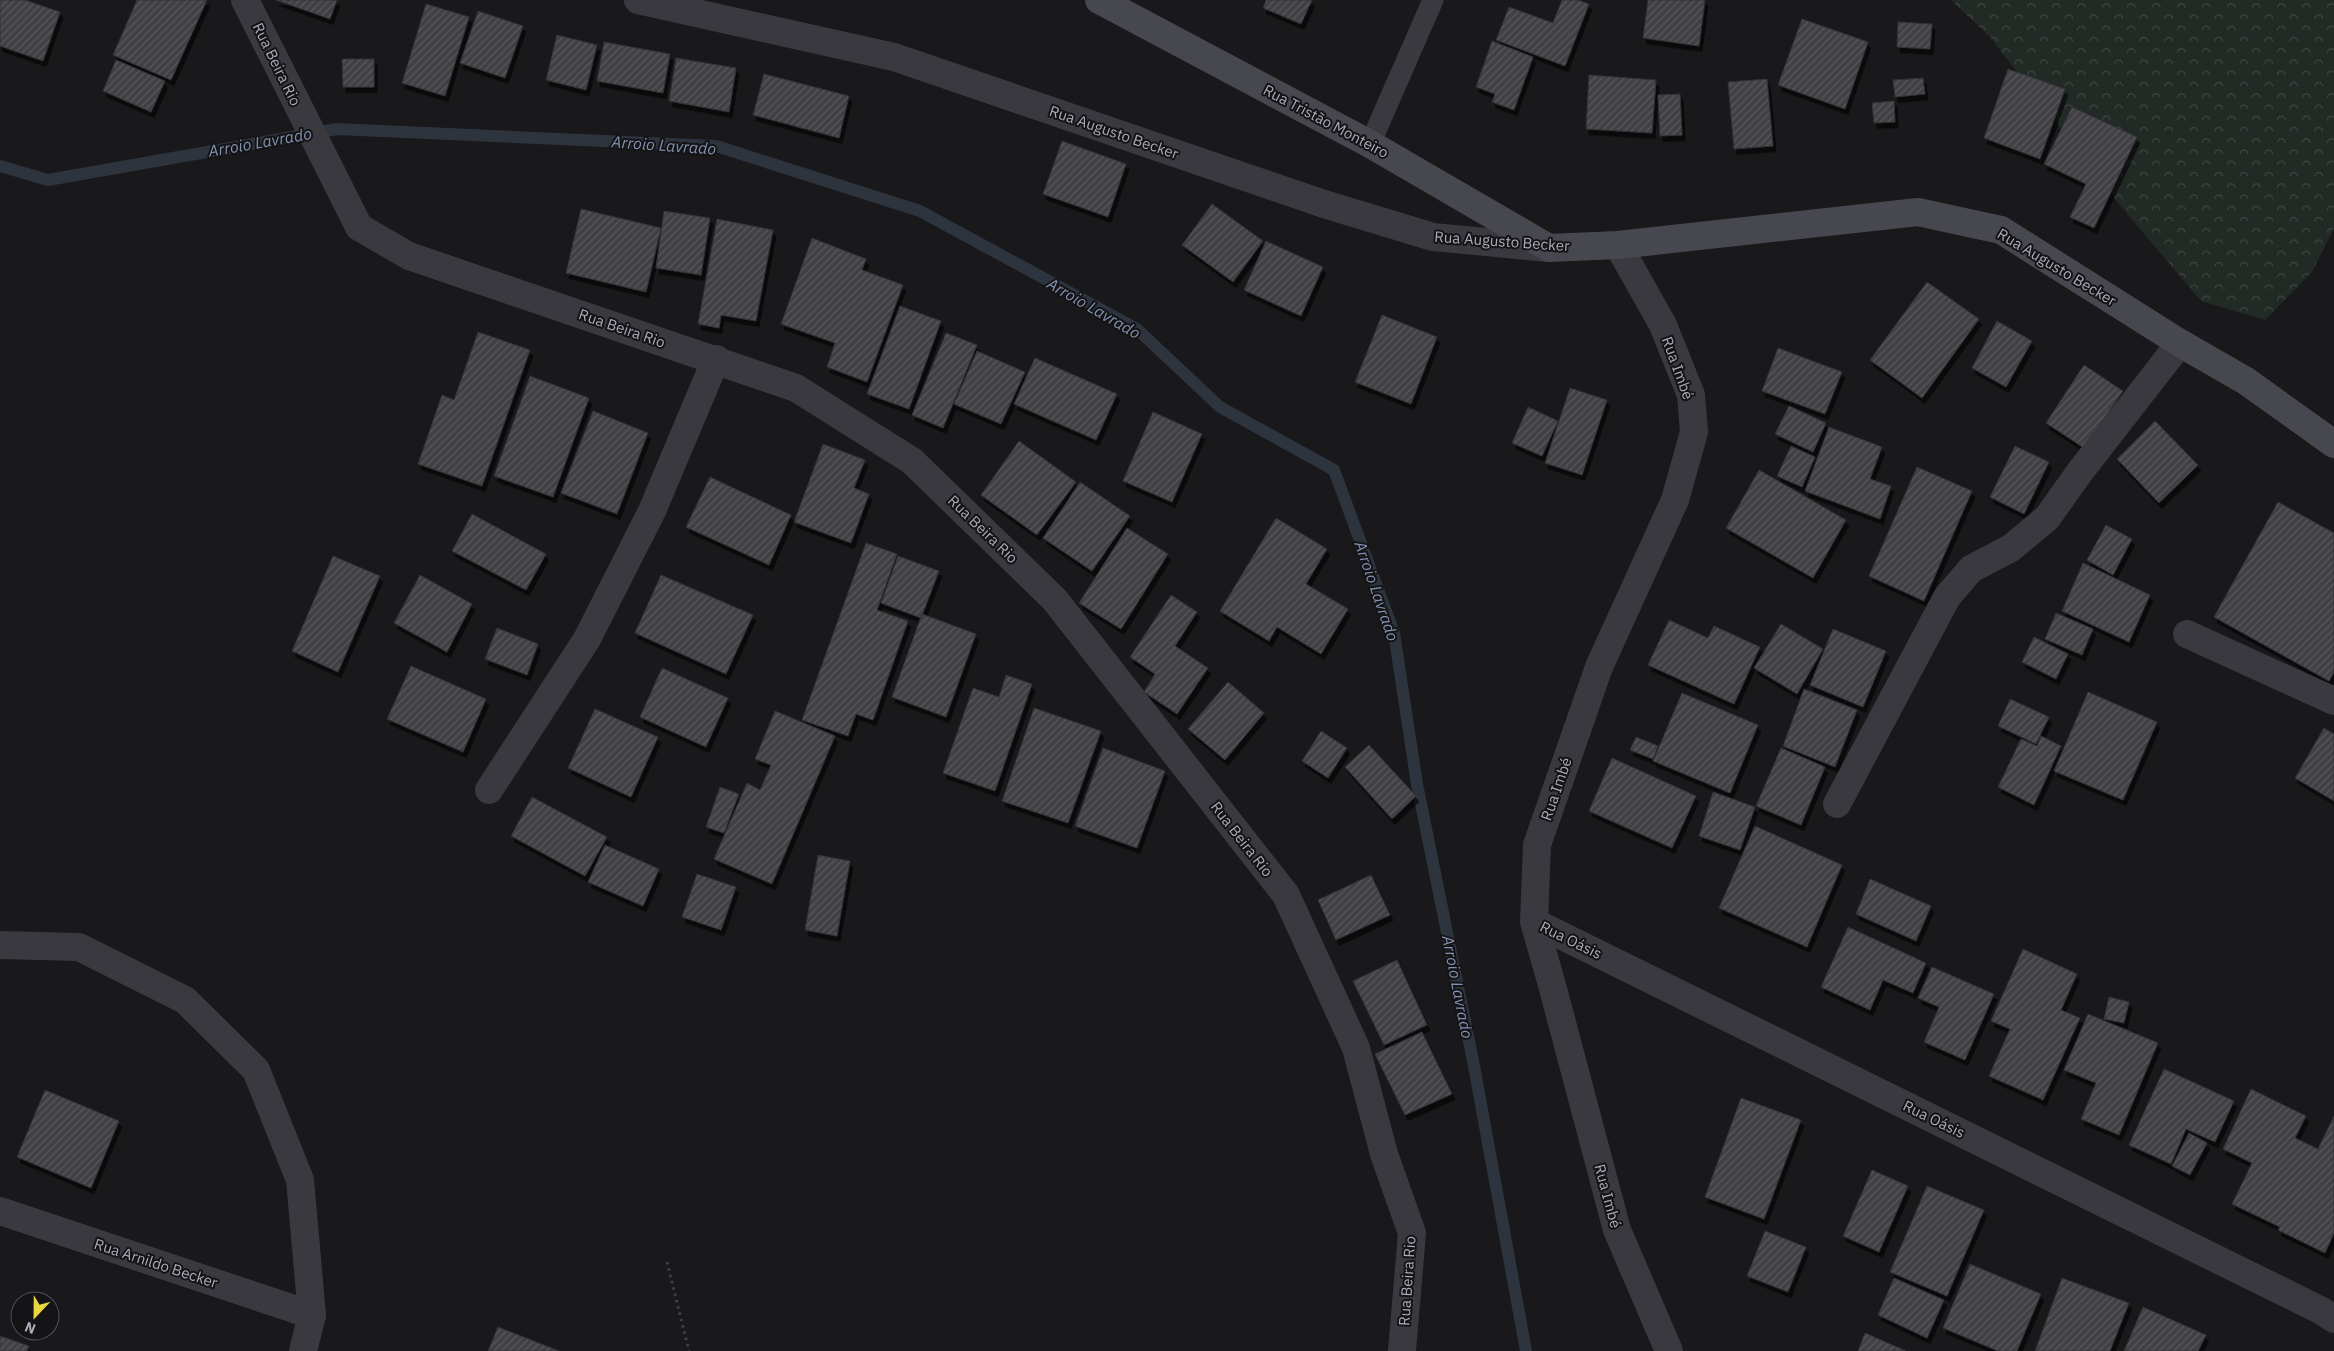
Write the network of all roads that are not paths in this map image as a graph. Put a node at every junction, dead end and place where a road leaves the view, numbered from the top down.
1 (245, 0) edge
2 (638, 0) edge
3 (1099, 0) edge
4 (1433, 0) edge
5 (1370, 144) junction
6 (1618, 245) junction
7 (1549, 248) junction
8 (2180, 343) junction
9 (716, 359) junction
10 (2334, 444) edge
11 (2187, 634) dead end
12 (2334, 701) edge
13 (489, 790) dead end
14 (1837, 804) dead end
15 (1534, 922) junction
16 (0, 946) edge
17 (0, 1211) edge
18 (312, 1315) junction
19 (2334, 1319) edge
20 (303, 1351) edge
21 (1402, 1351) edge
22 (1669, 1351) edge

1 - 9 street, Rua Beira Rio
2 - 7 street, Rua Augusto Becker
3 - 5 main road, Rua Tristão Monteiro
4 - 5 lane
5 - 7 main road, Rua Tristão Monteiro
6 - 7 main road, Rua Augusto Becker
6 - 8 main road, Rua Augusto Becker
6 - 15 street, Rua Imbé
8 - 10 main road, Rua Augusto Becker
8 - 14 street
9 - 13 street
9 - 21 street, Rua Beira Rio
11 - 12 street
15 - 19 street, Rua Oásis
15 - 22 street, Rua Imbé
16 - 18 street
17 - 18 street, Rua Arnildo Becker
18 - 20 street

